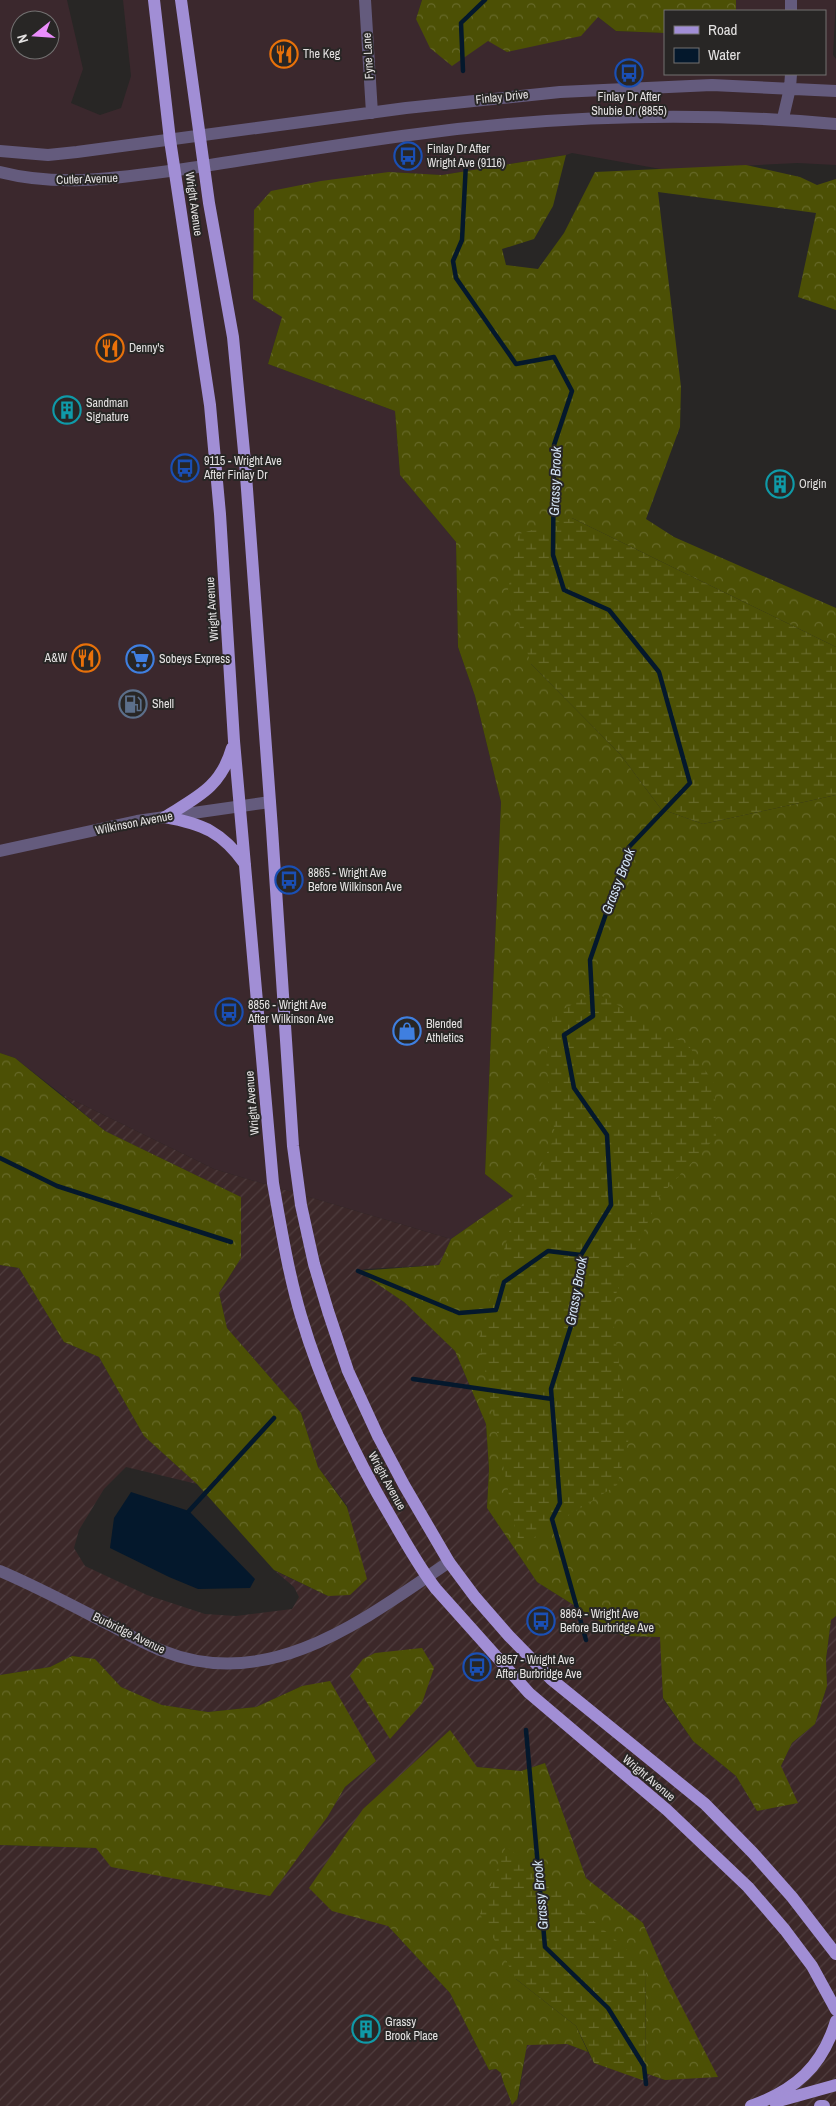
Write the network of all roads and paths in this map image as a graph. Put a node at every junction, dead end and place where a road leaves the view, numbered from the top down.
1 (154, 0) edge
2 (181, 0) edge
3 (365, 0) edge
4 (791, 75) edge
5 (790, 88) junction
6 (836, 91) edge
7 (372, 112) junction
8 (783, 118) junction
9 (836, 124) edge
10 (200, 137) junction
11 (170, 140) junction
12 (0, 150) edge
13 (204, 166) junction
14 (175, 170) junction
15 (0, 172) edge
16 (234, 741) junction
17 (270, 802) junction
18 (240, 806) junction
19 (165, 816) junction
20 (0, 851) edge
21 (245, 864) junction
22 (449, 1562) junction
23 (0, 1571) edge
24 (426, 1577) junction
25 (836, 1954) edge
26 (836, 2010) edge
27 (836, 2021) edge
28 (836, 2085) edge
29 (751, 2106) edge
30 (758, 2106) edge
31 (820, 2106) edge
32 (824, 2106) edge

1 - 11 main road, Wright Avenue
2 - 10 main road, Wright Avenue
3 - 7 street, Fyne Lane
4 - 5 street
5 - 6 street, Finlay Drive
5 - 7 street, Finlay Drive
5 - 8 street
7 - 10 street, Finlay Drive
8 - 9 street
8 - 13 street
10 - 11 street, Finlay Drive
10 - 13 main road, Wright Avenue
11 - 12 street, Cutler Avenue
11 - 14 main road, Wright Avenue
13 - 14 street
13 - 17 main road, Wright Avenue
14 - 15 street, Cutler Avenue
14 - 16 main road, Wright Avenue
16 - 18 main road, Wright Avenue
16 - 19 main road
17 - 18 street, Wilkinson Avenue
17 - 22 main road, Wright Avenue
18 - 19 street, Wilkinson Avenue
18 - 21 main road, Wright Avenue
19 - 20 street, Wilkinson Avenue
19 - 21 main road
21 - 24 main road, Wright Avenue
22 - 24 street, Burbridge Avenue
22 - 25 main road, Wright Avenue
23 - 24 street, Burbridge Avenue
24 - 26 main road, Wright Avenue
27 - 29 main road
28 - 30 main road
31 - 32 main road

